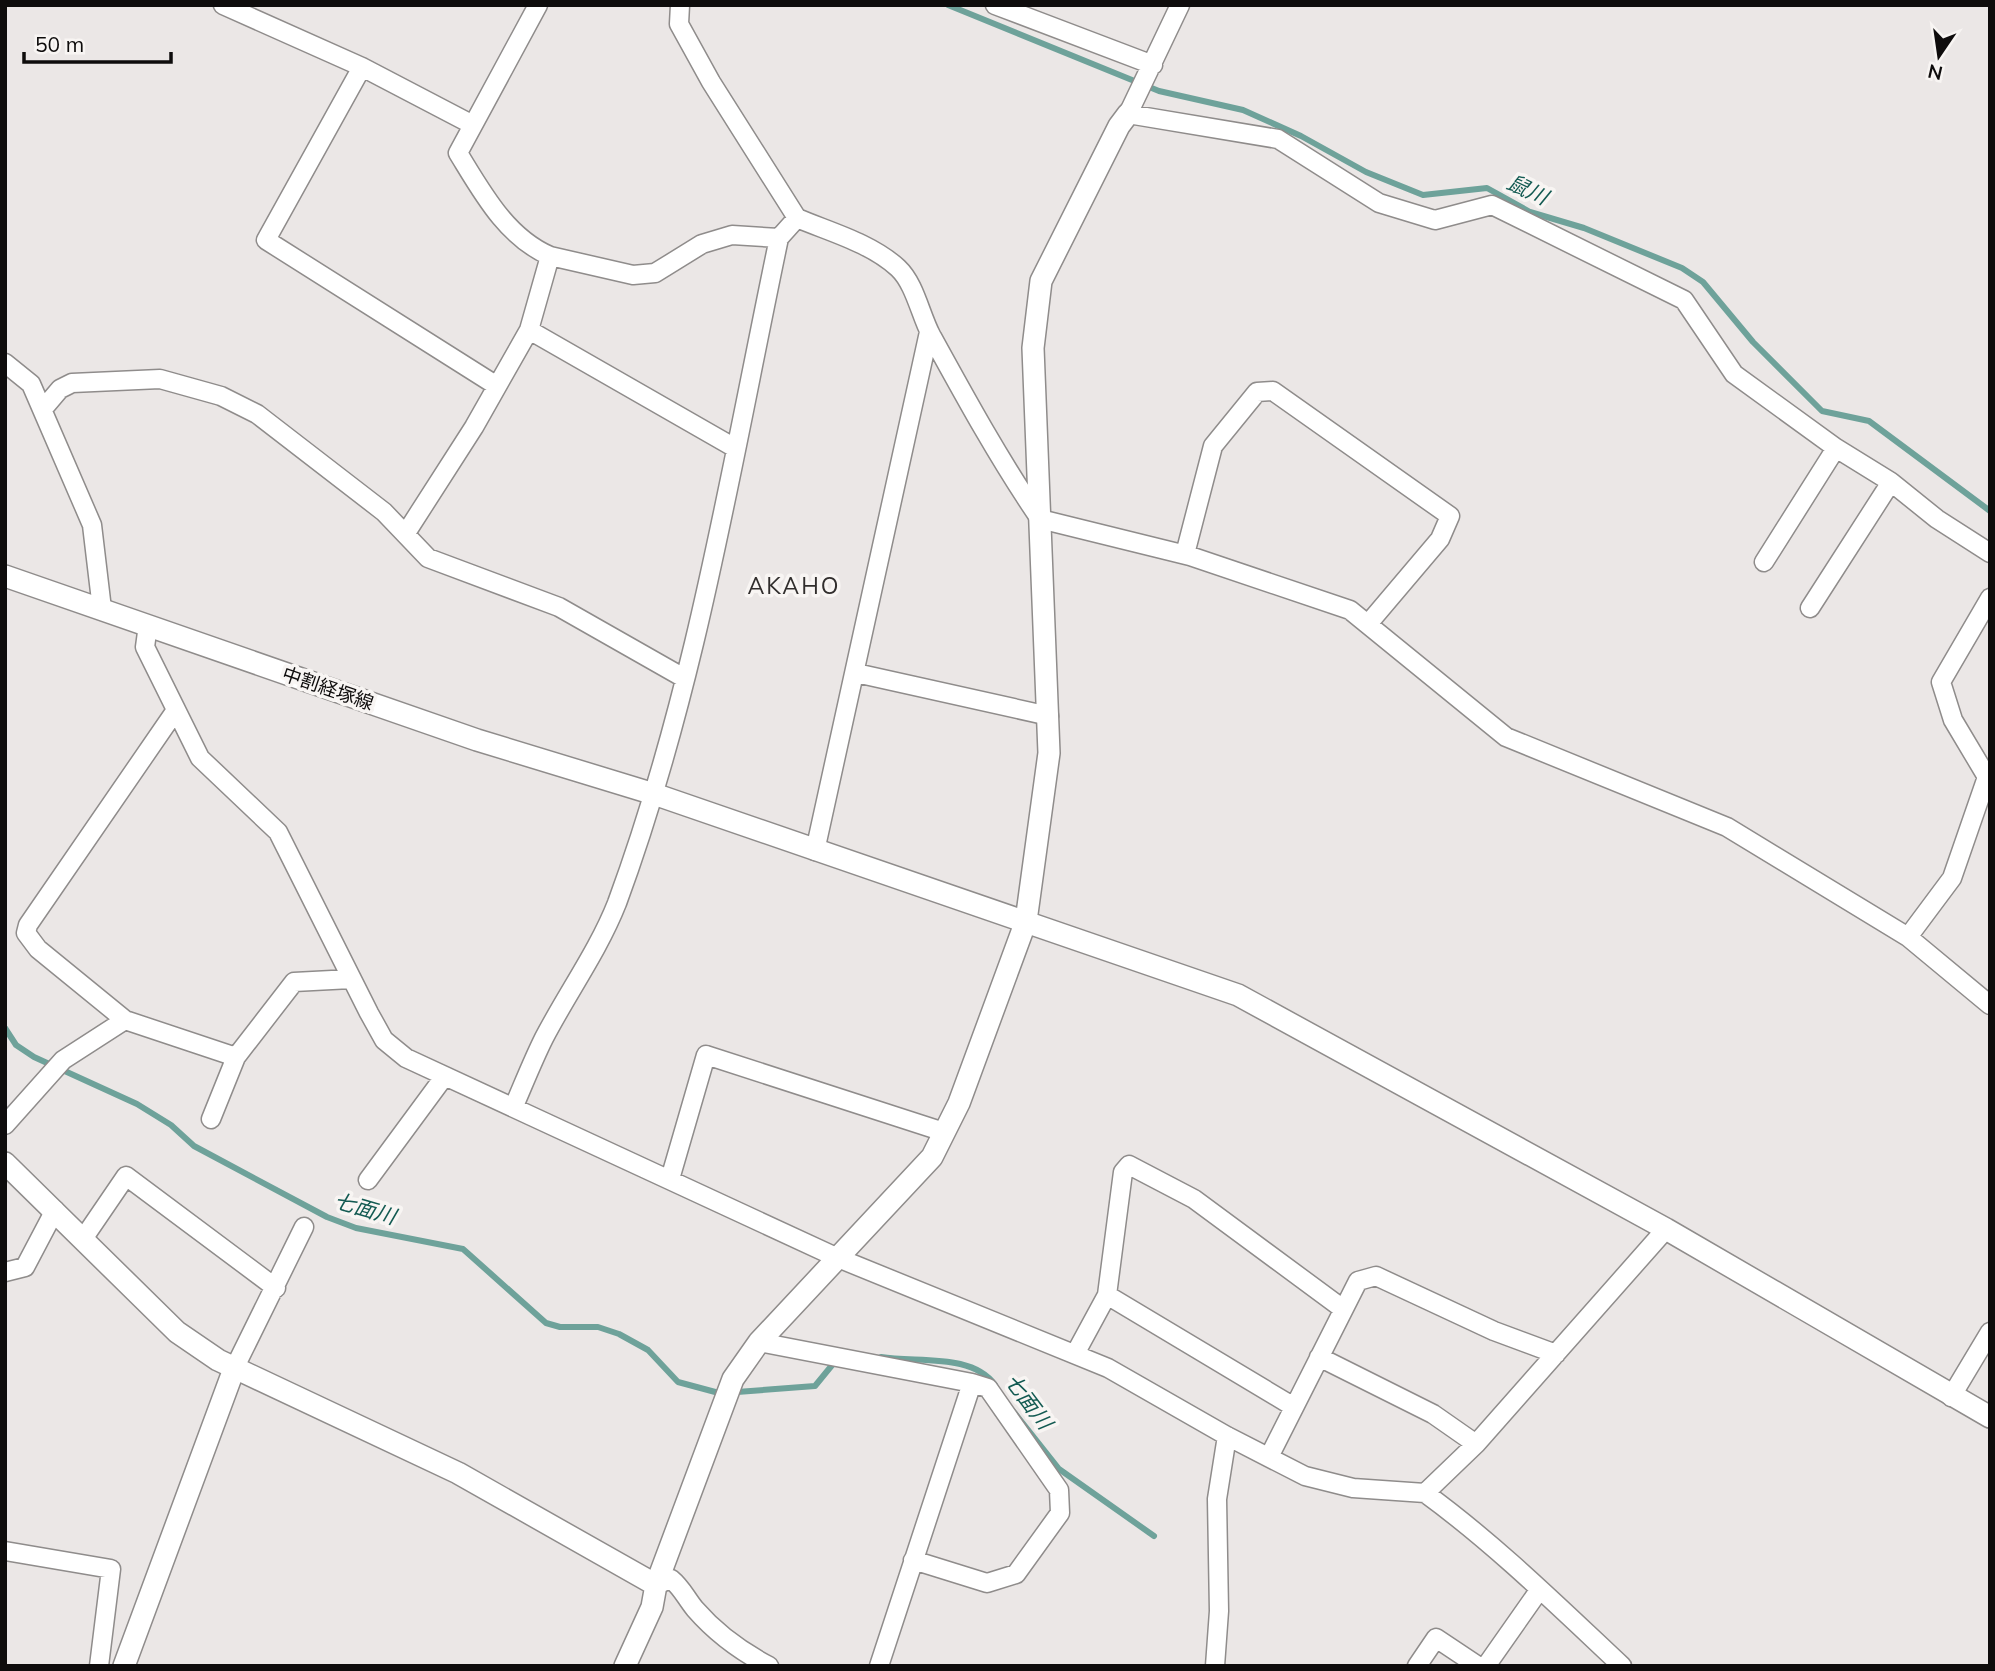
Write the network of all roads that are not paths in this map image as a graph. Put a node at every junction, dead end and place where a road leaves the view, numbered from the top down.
1 (223, 5) edge
2 (538, 5) edge
3 (680, 5) edge
4 (995, 5) edge
5 (1180, 5) edge
6 (362, 67) junction
7 (1151, 69) junction
8 (1133, 105) junction
9 (473, 125) junction
10 (797, 218) junction
11 (779, 238) junction
12 (550, 256) junction
13 (529, 330) junction
14 (929, 332) junction
15 (5, 363) edge
16 (497, 386) junction
17 (43, 409) junction
18 (1836, 448) junction
19 (735, 449) junction
20 (1891, 482) junction
21 (1040, 519) junction
22 (406, 533) junction
23 (1990, 553) edge
24 (1185, 554) junction
25 (1764, 562) dead end
26 (5, 576) edge
27 (1990, 598) edge
28 (1810, 608) dead end
29 (102, 609) junction
30 (1368, 624) junction
31 (148, 625) junction
32 (856, 673) junction
33 (684, 678) junction
34 (176, 710) junction
35 (1049, 716) junction
36 (654, 794) junction
37 (815, 851) junction
38 (1026, 921) junction
39 (1908, 937) junction
40 (351, 979) junction
41 (1990, 1005) edge
42 (125, 1020) junction
43 (236, 1058) junction
44 (444, 1077) junction
45 (514, 1106) junction
46 (211, 1119) dead end
47 (5, 1125) edge
48 (944, 1132) junction
49 (5, 1163) edge
50 (670, 1179) junction
51 (368, 1180) dead end
52 (55, 1210) junction
53 (304, 1227) dead end
54 (1666, 1229) junction
55 (83, 1239) junction
56 (838, 1258) junction
57 (5, 1272) edge
58 (276, 1287) junction
59 (1107, 1295) junction
60 (1343, 1309) junction
61 (1990, 1332) edge
62 (759, 1342) junction
63 (1074, 1354) junction
64 (1556, 1354) junction
65 (1319, 1357) junction
66 (234, 1368) junction
67 (972, 1384) junction
68 (1951, 1397) junction
69 (1294, 1407) junction
70 (1990, 1417) edge
71 (1227, 1436) junction
72 (1476, 1444) junction
73 (1269, 1457) junction
74 (1425, 1493) junction
75 (5, 1551) edge
76 (913, 1560) junction
77 (656, 1585) junction
78 (1540, 1589) junction
79 (99, 1666) edge
80 (124, 1666) edge
81 (625, 1666) edge
82 (769, 1666) edge
83 (879, 1666) edge
84 (1215, 1666) edge
85 (1417, 1666) edge
86 (1478, 1666) edge
87 (1486, 1666) edge
88 (1622, 1666) edge

1 - 6 street
2 - 9 street
3 - 10 street
4 - 7 street
5 - 7 street
6 - 9 street
6 - 16 street
7 - 8 street
8 - 18 street
8 - 21 street
9 - 12 street
10 - 11 street
10 - 14 street
11 - 12 street
11 - 19 street
12 - 13 street
13 - 16 street
13 - 19 street
14 - 21 street
14 - 32 street
15 - 17 street
16 - 22 street
17 - 22 street
17 - 29 street
18 - 20 street
18 - 25 street
19 - 33 street
20 - 23 street
20 - 28 street
21 - 24 street
21 - 35 street
22 - 33 street
24 - 30 street
24 - 30 street
26 - 29 street, 中割経塚線
27 - 39 street
29 - 31 street, 中割経塚線
30 - 39 street
31 - 34 street
31 - 36 street, 中割経塚線
32 - 35 street
32 - 37 street
33 - 36 street
34 - 40 street
34 - 42 street
35 - 38 street
36 - 37 street, 中割経塚線
36 - 45 street
37 - 38 street, 中割経塚線
38 - 48 street
38 - 54 street, 中割経塚線
39 - 41 street
40 - 43 street
40 - 44 street
42 - 43 street
42 - 47 street
43 - 46 street
44 - 45 street
44 - 51 street
45 - 50 street
48 - 50 street
48 - 56 street
49 - 52 street
50 - 56 street
52 - 55 street
52 - 57 street
53 - 58 street
54 - 64 street
54 - 68 street, 中割経塚線
55 - 58 street
55 - 66 street
56 - 62 street
56 - 63 street
58 - 66 street
59 - 60 street
59 - 63 street
59 - 69 street
60 - 64 street
60 - 65 street
61 - 68 street
62 - 67 street
62 - 77 street
63 - 71 street
64 - 72 street
65 - 69 street
65 - 72 street
66 - 77 street
66 - 80 street
67 - 76 street
67 - 76 street
68 - 70 street, 中割経塚線
69 - 73 street
71 - 73 street
71 - 84 street
72 - 74 street
73 - 74 street
74 - 78 street
75 - 79 street
76 - 83 street
77 - 81 street
77 - 82 street
78 - 87 street
78 - 88 street
85 - 86 street

